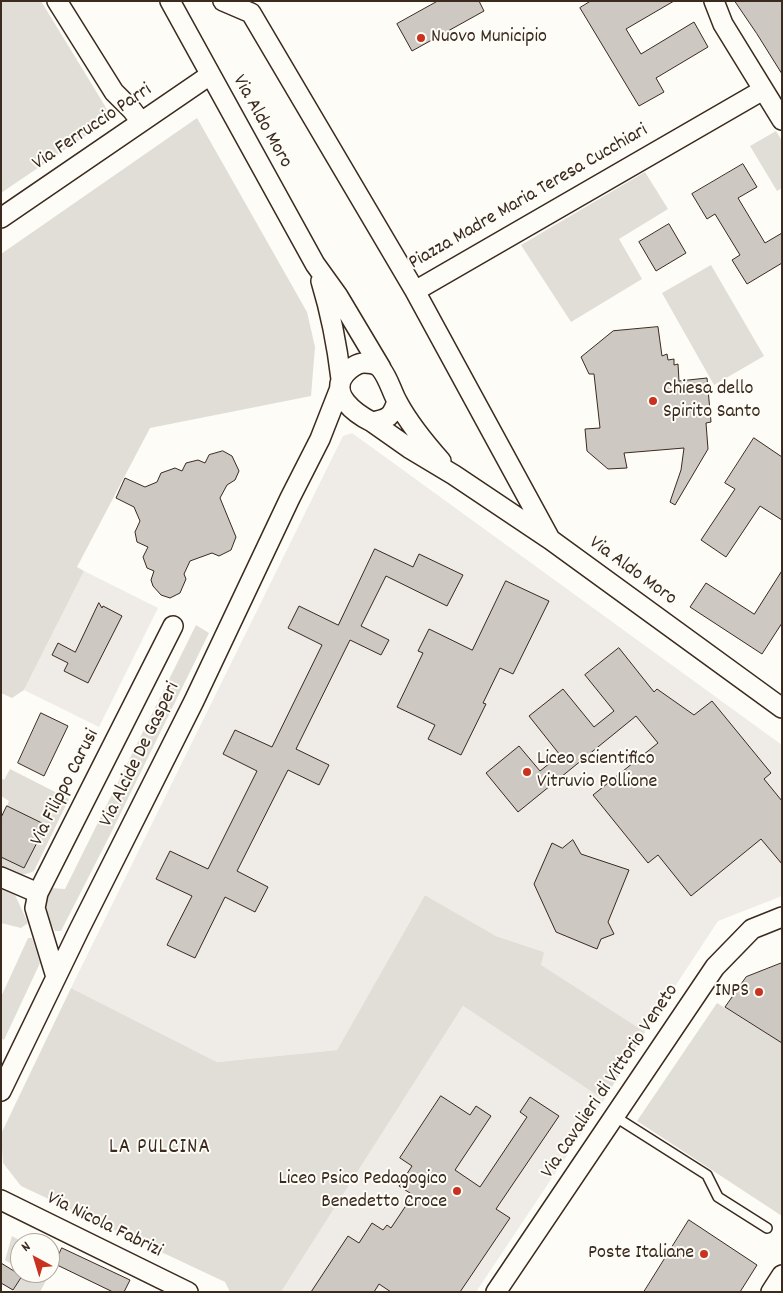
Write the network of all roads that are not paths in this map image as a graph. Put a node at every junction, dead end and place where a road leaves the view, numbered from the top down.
1 (57, 1) edge
2 (170, 1) edge
3 (223, 1) edge
4 (714, 1) edge
5 (210, 76) junction
6 (763, 90) junction
7 (782, 120) edge
8 (141, 122) junction
9 (1, 218) edge
10 (315, 264) junction
11 (415, 291) junction
12 (381, 368) junction
13 (340, 384) junction
14 (397, 401) junction
15 (365, 419) junction
16 (320, 439) junction
17 (454, 475) junction
18 (550, 540) junction
19 (174, 626) dead end
20 (782, 708) edge
21 (1, 876) edge
22 (38, 893) junction
23 (782, 917) edge
24 (56, 977) junction
25 (1, 1091) edge
26 (614, 1116) junction
27 (1, 1186) edge
28 (1, 1200) edge
29 (20, 1209) junction
30 (767, 1228) dead end
31 (782, 1275) edge
32 (188, 1292) edge
33 (496, 1292) edge
34 (771, 1292) edge

1 - 8 street
2 - 5 street, Via Aldo Moro
3 - 11 street, Piazza Madre Maria Teresa Cucchiari
4 - 6 street
5 - 8 street, Via Ferruccio Parri
5 - 10 street, Via Aldo Moro
6 - 7 street
6 - 11 street, Piazza Madre Maria Teresa Cucchiari
8 - 9 street, Via Ferruccio Parri
10 - 12 street, Via Aldo Moro
10 - 13 street, Via Aldo Moro
11 - 18 street
12 - 13 street
12 - 14 street
13 - 15 street
13 - 16 street, Via Alcide De Gasperi
14 - 15 street
14 - 17 street, Via Aldo Moro
15 - 16 street, Via Alcide De Gasperi
15 - 17 street, Via Aldo Moro
16 - 24 street, Via Alcide De Gasperi
17 - 18 street, Via Aldo Moro
18 - 20 street, Via Aldo Moro
19 - 22 street, Via Filippo Carusi
21 - 22 street
22 - 24 street, Via Filippo Carusi
23 - 26 street, Via Cavalieri di Vittorio Veneto
24 - 25 street, Via Alcide De Gasperi
26 - 30 lane
26 - 33 street, Via Cavalieri di Vittorio Veneto
27 - 29 street
28 - 29 street, Via Nicola Fabrizi
29 - 32 street, Via Nicola Fabrizi
31 - 34 street

